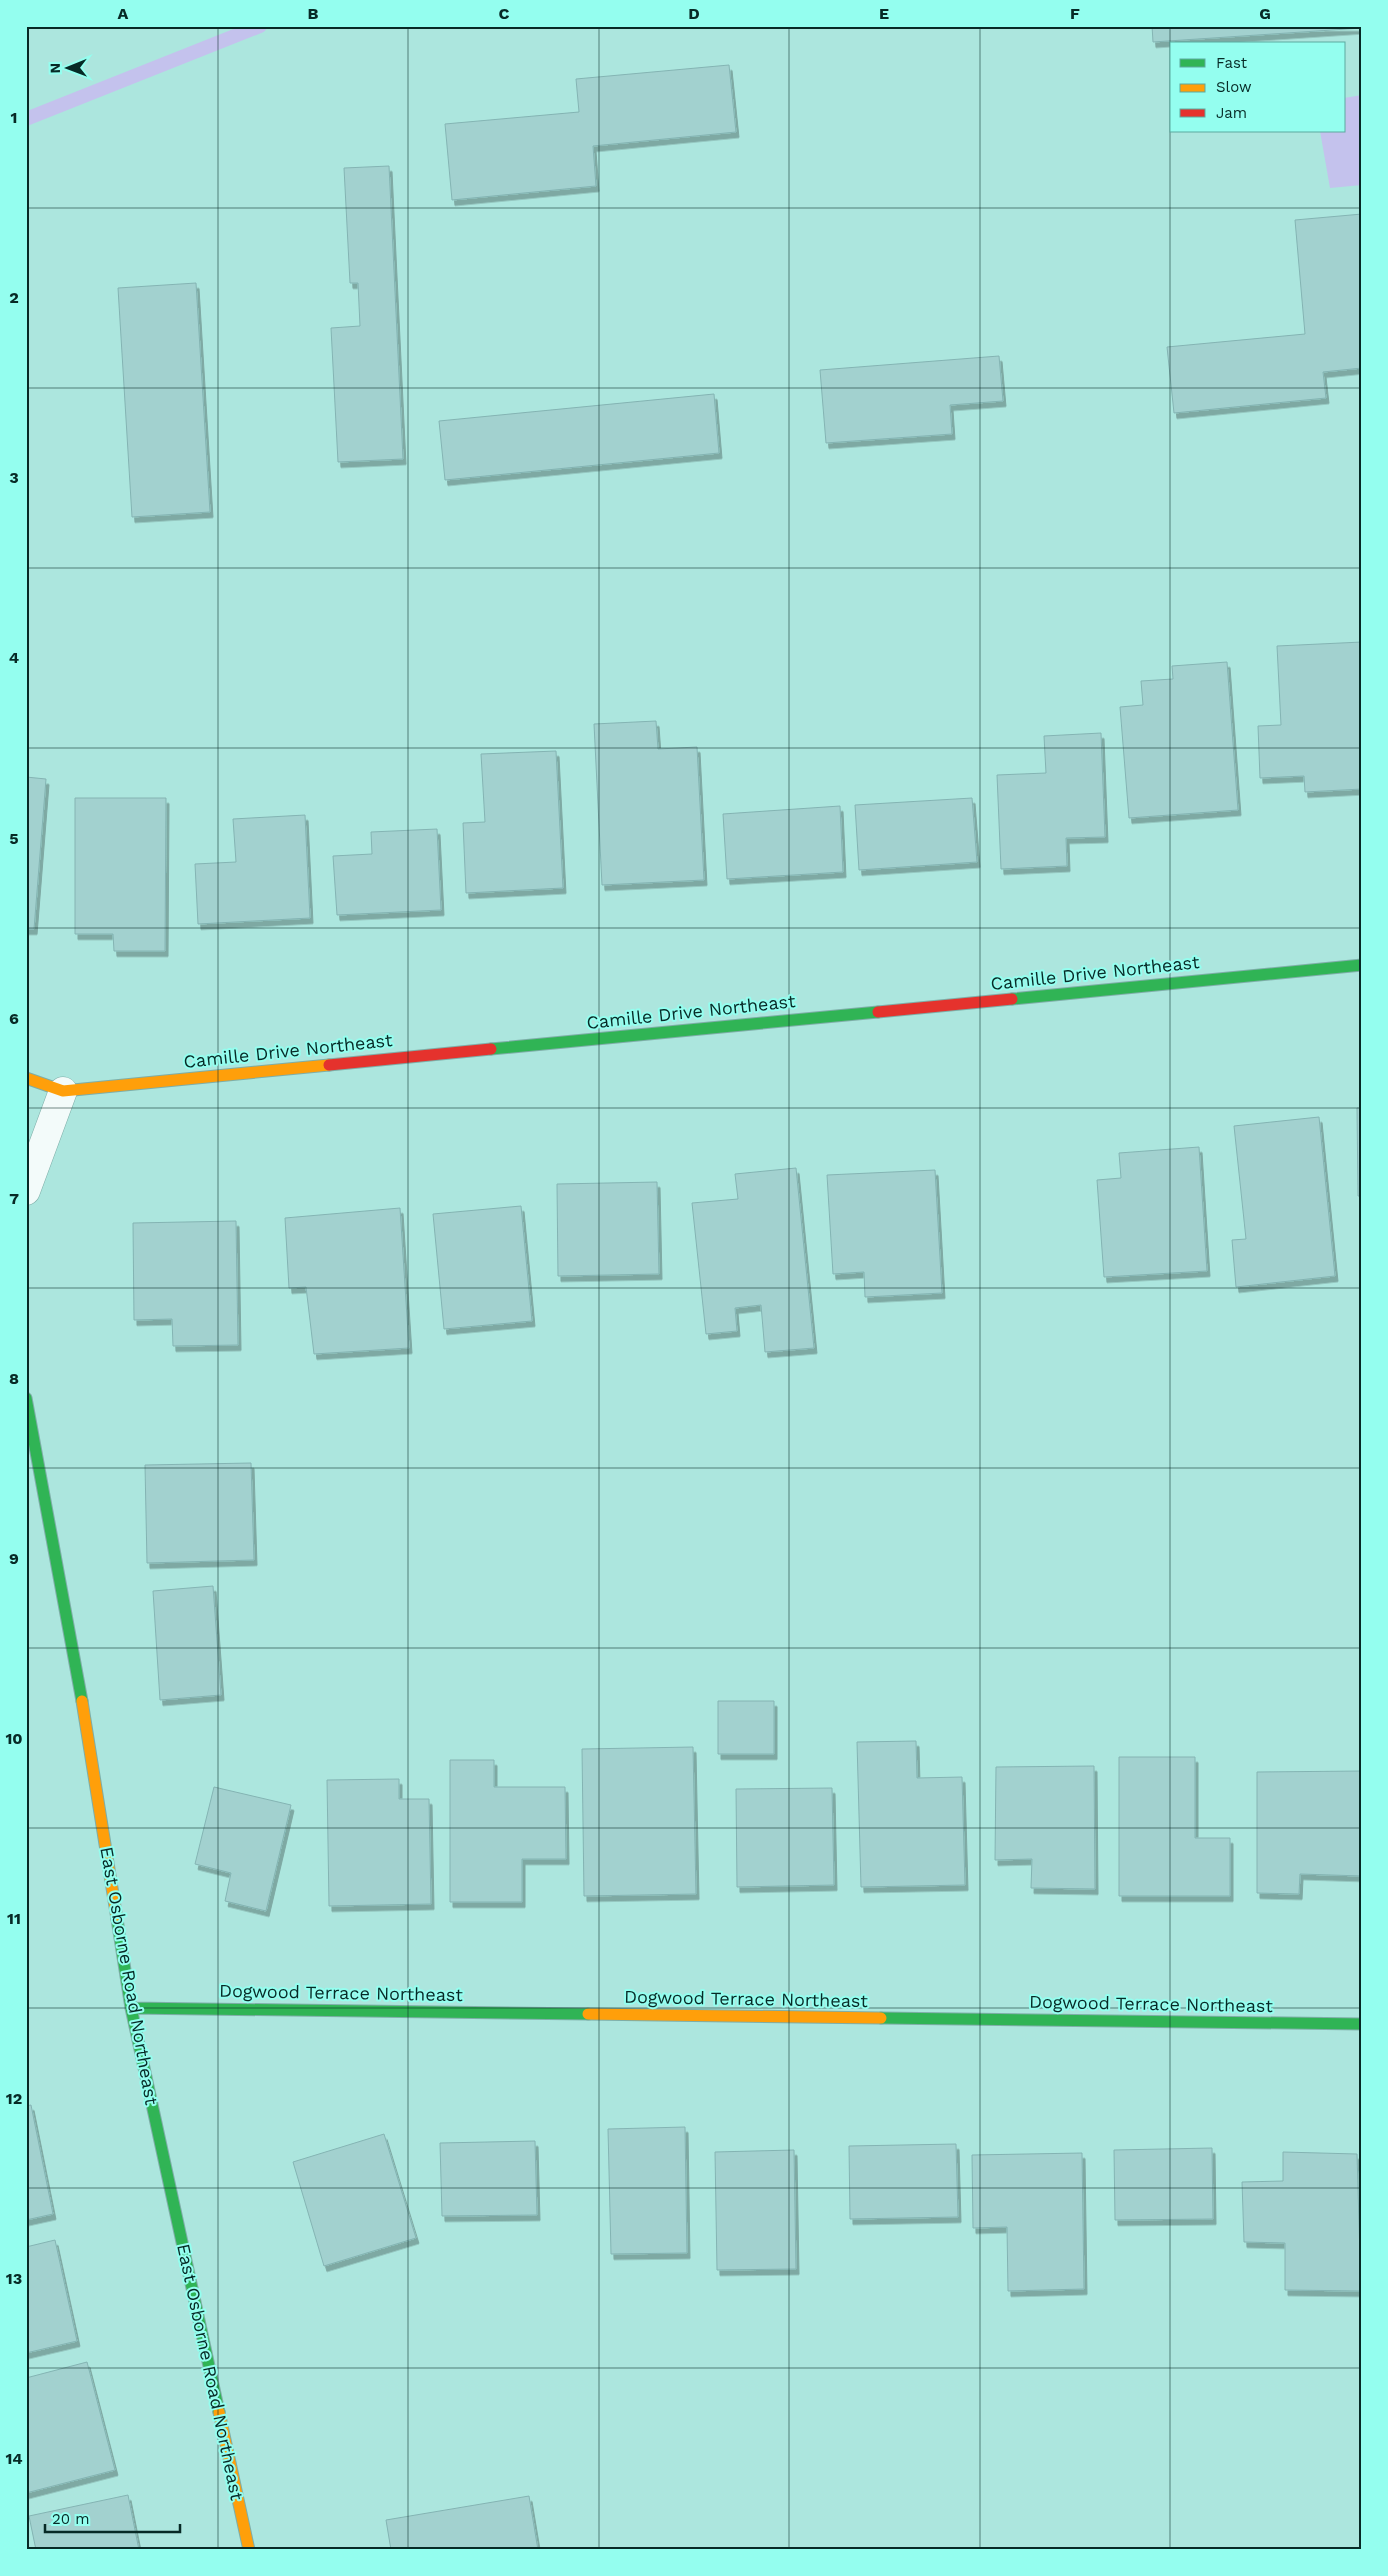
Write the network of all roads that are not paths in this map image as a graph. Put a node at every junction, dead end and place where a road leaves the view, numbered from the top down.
1 (1362, 964) edge
2 (26, 1078) edge
3 (63, 1090) junction
4 (26, 1191) edge
5 (26, 1398) edge
6 (131, 2008) junction
7 (1362, 2024) edge
8 (249, 2550) edge

1 - 3 street, Camille Drive Northeast
2 - 3 street, Camille Drive Northeast
3 - 4 street
5 - 6 street, East Osborne Road Northeast
6 - 7 street, Dogwood Terrace Northeast
6 - 8 street, East Osborne Road Northeast

